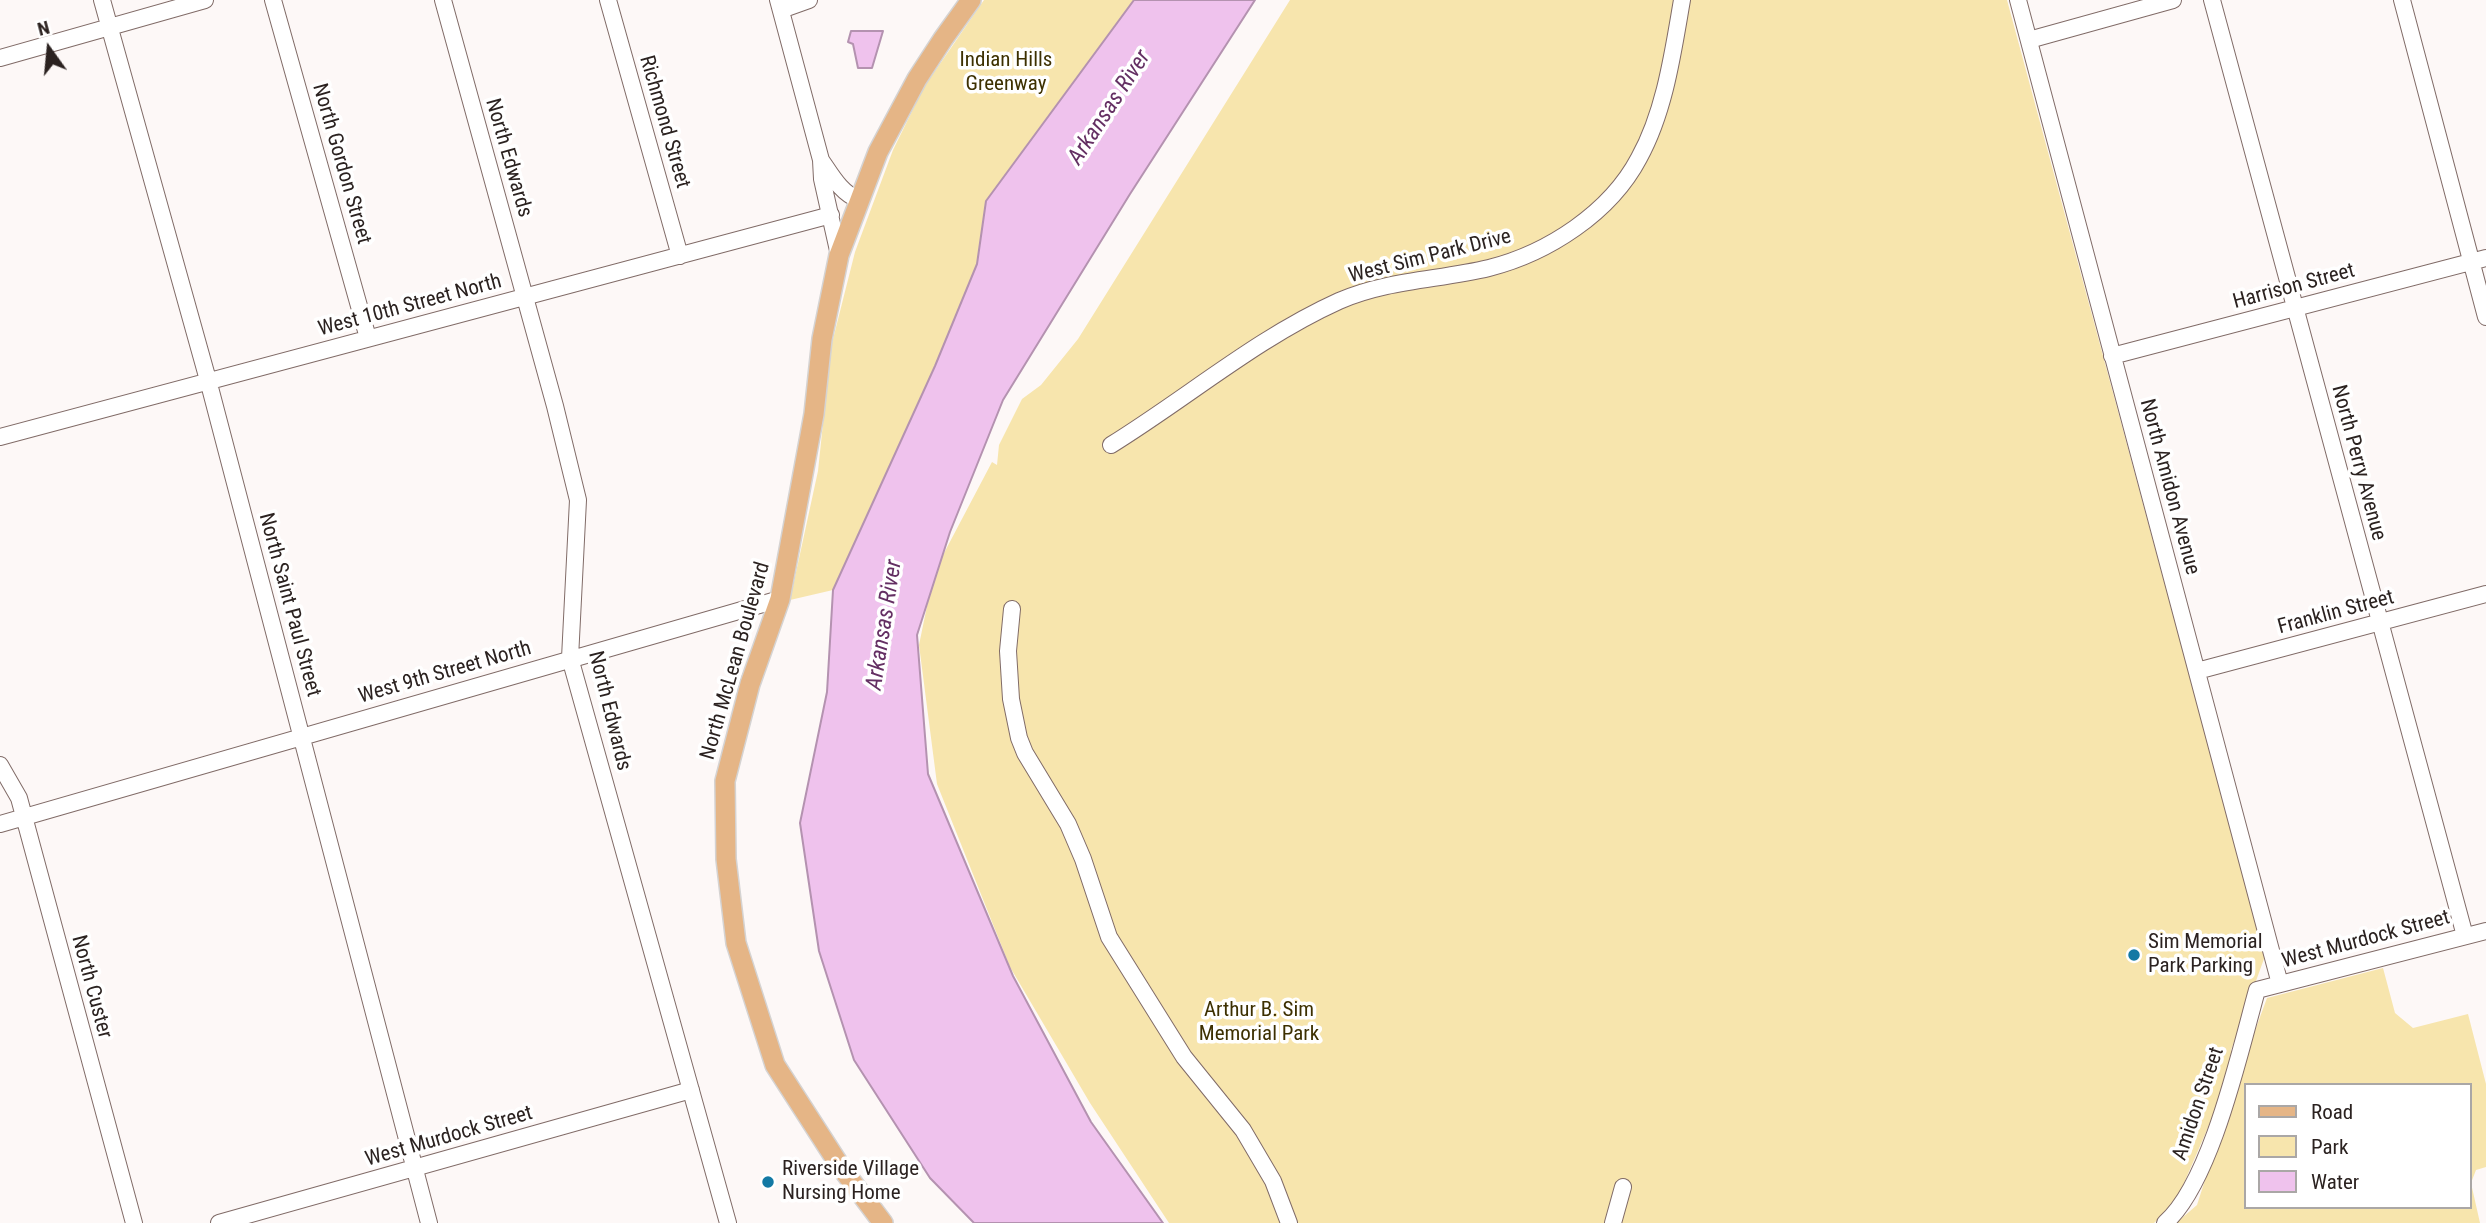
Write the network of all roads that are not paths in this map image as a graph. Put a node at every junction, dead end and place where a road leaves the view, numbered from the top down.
1 (102, 0) edge
2 (205, 0) edge
3 (273, 0) edge
4 (443, 0) edge
5 (608, 0) edge
6 (809, 0) edge
7 (971, 0) edge
8 (1682, 0) edge
9 (2018, 0) edge
10 (2173, 0) edge
11 (2212, 0) edge
12 (2402, 0) edge
13 (780, 5) edge
14 (109, 26) junction
15 (2029, 40) junction
16 (0, 58) edge
17 (821, 160) junction
18 (859, 200) junction
19 (831, 215) junction
20 (839, 255) junction
21 (680, 256) junction
22 (2479, 260) edge
23 (525, 297) junction
24 (2295, 308) junction
25 (2486, 317) edge
26 (368, 338) junction
27 (2112, 356) junction
28 (208, 380) junction
29 (0, 437) edge
30 (1111, 445) dead end
31 (2486, 594) edge
32 (780, 599) junction
33 (1012, 609) dead end
34 (2379, 623) junction
35 (570, 658) junction
36 (2197, 671) junction
37 (302, 737) junction
38 (0, 765) edge
39 (24, 817) junction
40 (0, 824) edge
41 (2486, 931) edge
42 (2465, 936) junction
43 (2280, 984) junction
44 (2257, 990) joint
45 (691, 1090) junction
46 (413, 1169) junction
47 (1623, 1187) dead end
48 (878, 1216) edge
49 (134, 1223) edge
50 (219, 1223) edge
51 (429, 1223) edge
52 (728, 1223) edge
53 (892, 1223) edge
54 (1289, 1223) edge
55 (1612, 1223) edge
56 (2165, 1223) edge

1 - 14 street, North Saint Paul Street
2 - 14 street
3 - 26 street, North Gordon Street
4 - 23 street, North Edwards
5 - 21 street, Richmond Street
6 - 13 street
7 - 18 main road, North McLean Boulevard
8 - 30 street, West Sim Park Drive
9 - 15 street, North Amidon Avenue
10 - 15 street
11 - 24 street, North Perry Avenue
12 - 22 street
13 - 17 street
14 - 16 street
14 - 28 street, North Saint Paul Street
15 - 27 street, North Amidon Avenue
17 - 18 street
17 - 19 street
18 - 20 main road, North McLean Boulevard
19 - 20 street
19 - 21 street, West 10th Street North
20 - 32 main road, North McLean Boulevard
21 - 23 street, West 10th Street North
22 - 24 street, Harrison Street
22 - 25 street
23 - 26 street, West 10th Street North
23 - 35 street, North Edwards
24 - 27 street, Harrison Street
24 - 34 street, North Perry Avenue
26 - 28 street, West 10th Street North
27 - 36 street, North Amidon Avenue
28 - 29 street, West 10th Street North
28 - 37 street, North Saint Paul Street
31 - 34 street, Franklin Street
32 - 35 street, West 9th Street North
32 - 48 main road, North McLean Boulevard
33 - 54 street
34 - 36 street, Franklin Street
34 - 42 street, North Perry Avenue
35 - 37 street, West 9th Street North
35 - 45 street, North Edwards
36 - 43 street, North Amidon Avenue
37 - 39 street, West 9th Street North
37 - 46 street, North Saint Paul Street
38 - 39 street, North Custer
39 - 40 street, West 9th Street North
39 - 49 street, North Custer
41 - 42 street, West Murdock Street
42 - 43 street, West Murdock Street
43 - 44 street, West Murdock Street
44 - 56 street, Amidon Street
45 - 46 street, West Murdock Street
45 - 52 street, North Edwards
46 - 50 street, West Murdock Street
46 - 51 street, North Saint Paul Street
47 - 55 street
48 - 53 main road, North McLean Boulevard

